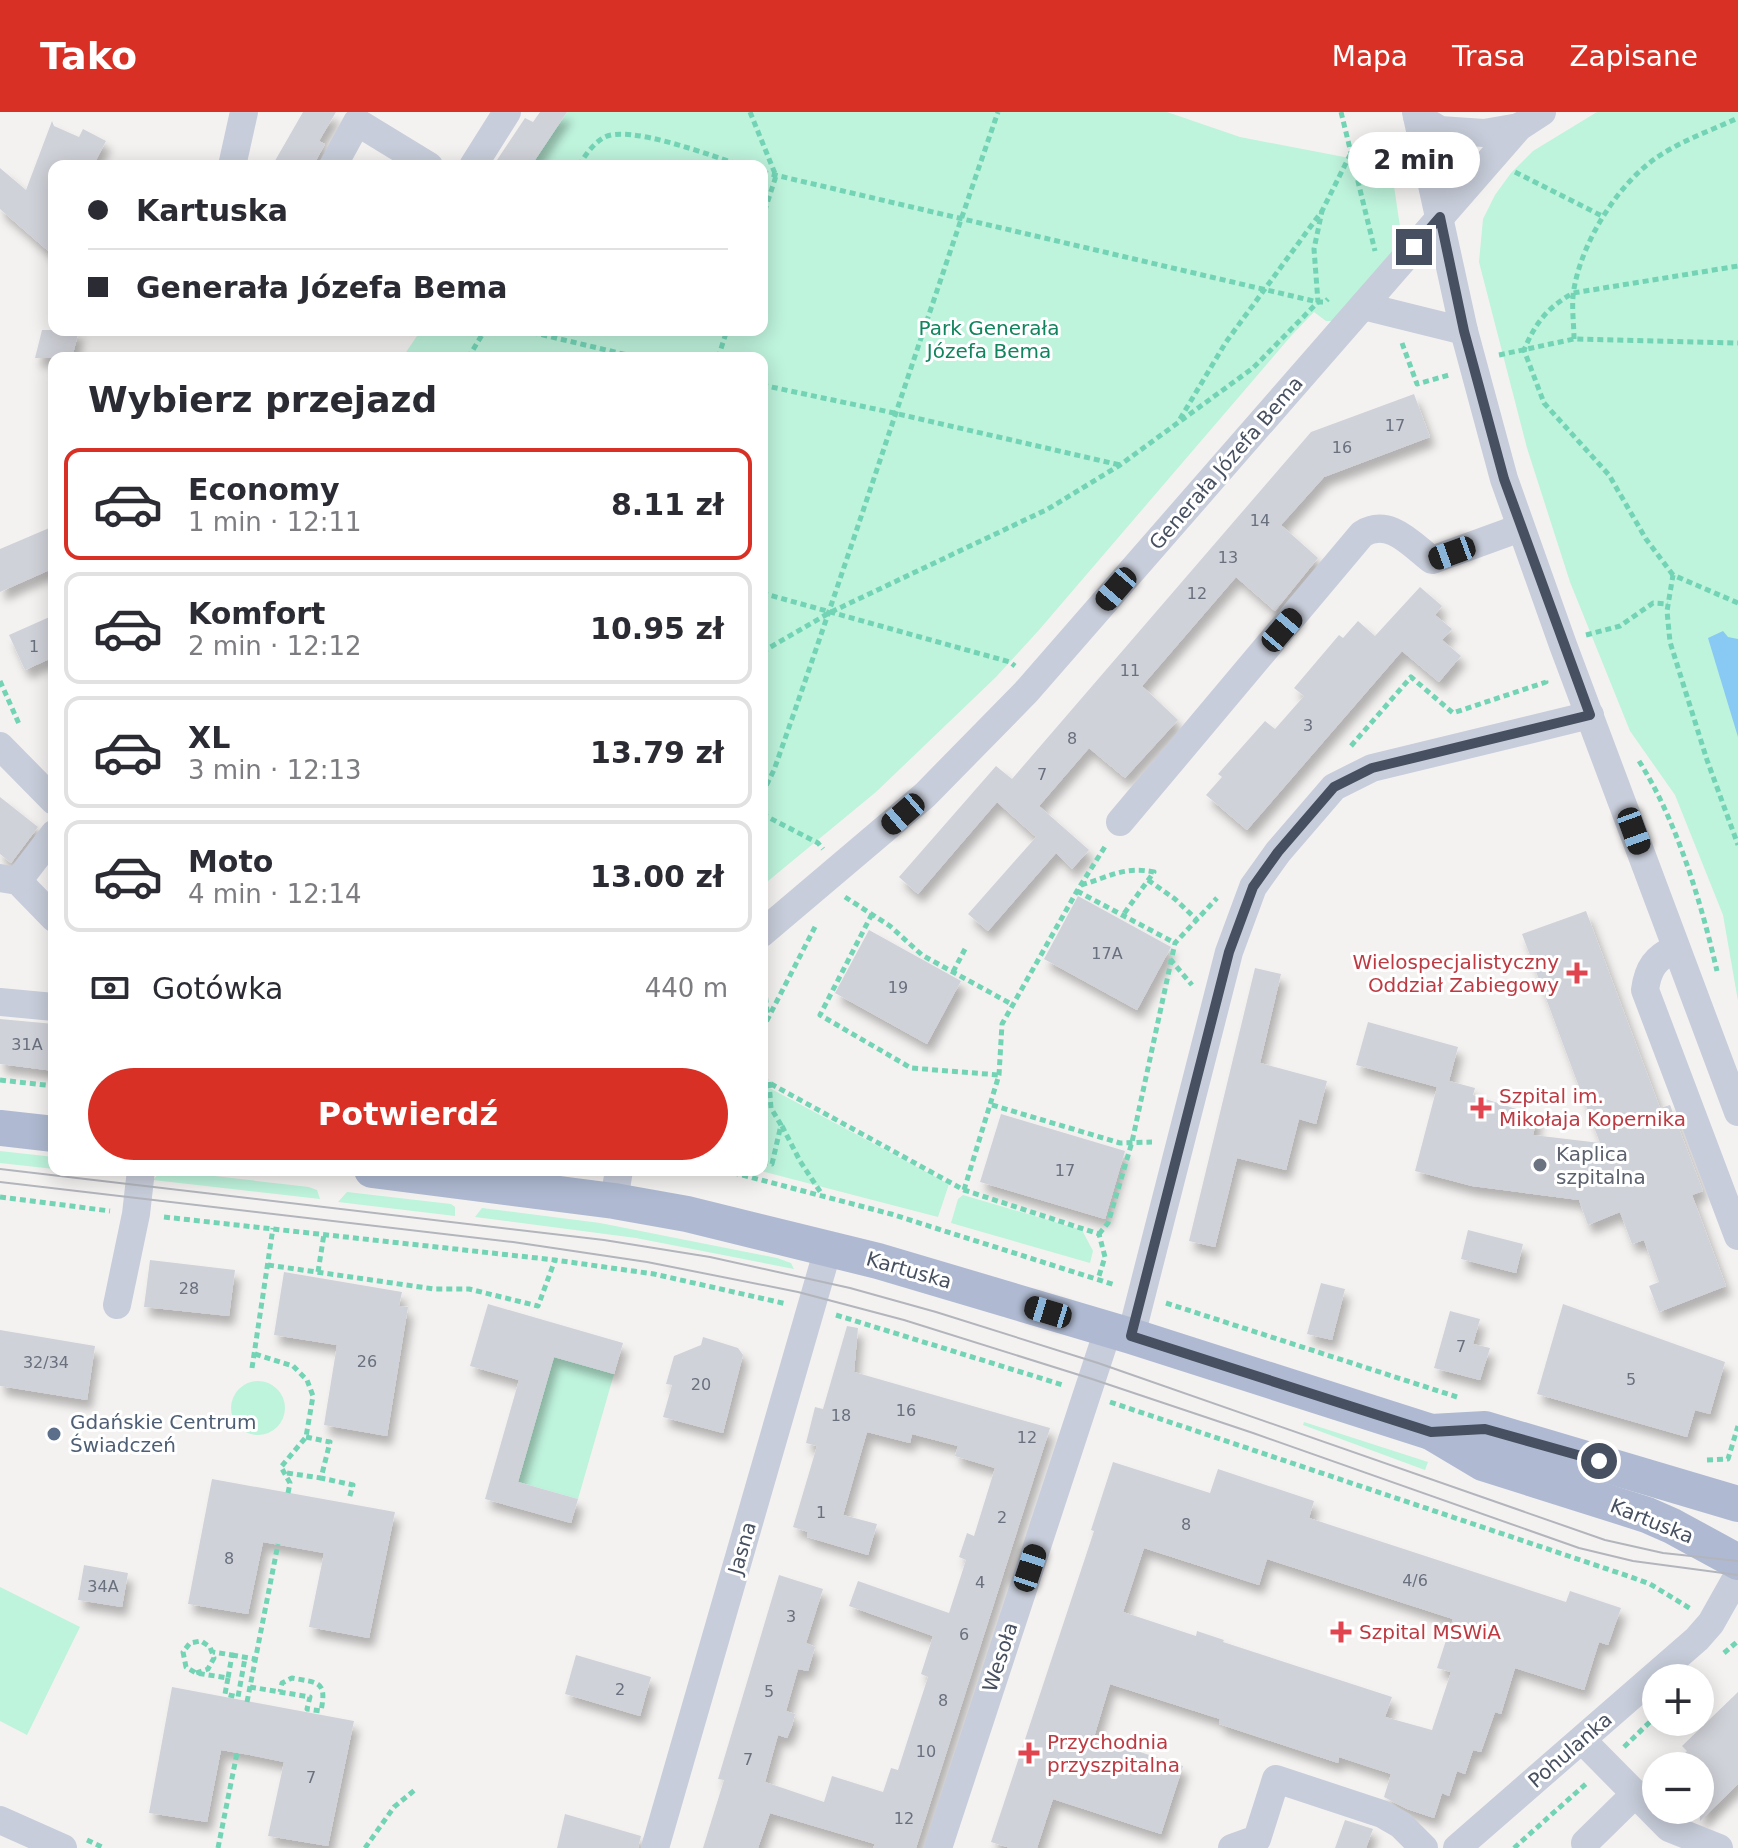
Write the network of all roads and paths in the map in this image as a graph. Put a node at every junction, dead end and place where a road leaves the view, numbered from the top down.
1 (244, 112) edge
2 (507, 112) edge
3 (750, 112) edge
4 (998, 112) edge
5 (1341, 112) edge
6 (1416, 114) edge
7 (1738, 118) edge
8 (1530, 119) edge
9 (1350, 155) junction
10 (233, 160) edge
11 (336, 160) edge
12 (419, 160) edge
13 (477, 160) edge
14 (582, 160) edge
15 (722, 160) edge
16 (1507, 168) dead end
17 (768, 174) edge
18 (776, 176) junction
19 (768, 201) edge
20 (1322, 211) junction
21 (1440, 217) junction
22 (1604, 217) junction
23 (961, 219) junction
24 (1375, 253) dead end
25 (1738, 266) edge
26 (1263, 289) junction
27 (1573, 293) junction
28 (1322, 302) junction
29 (1363, 306) junction
30 (1464, 331) junction
31 (1399, 334) dead end
32 (547, 336) edge
33 (1574, 339) junction
34 (1738, 343) edge
35 (1524, 350) junction
36 (615, 352) edge
37 (1494, 356) dead end
38 (768, 386) edge
39 (1451, 388) dead end
40 (894, 413) junction
41 (1178, 423) junction
42 (1120, 465) junction
43 (1520, 528) junction
44 (1673, 575) junction
45 (768, 595) edge
46 (1738, 603) edge
47 (1668, 604) junction
48 (829, 613) junction
49 (1583, 636) dead end
50 (768, 649) edge
51 (1541, 667) dead end
52 (1034, 683) junction
53 (1590, 715) junction
54 (0, 746) edge
55 (1350, 747) dead end
56 (768, 782) edge
57 (48, 795) edge
58 (768, 817) edge
59 (1120, 822) joint
60 (48, 840) edge
61 (1738, 845) edge
62 (845, 877) junction
63 (9, 880) edge
64 (1148, 880) junction
65 (1079, 888) junction
66 (1226, 889) dead end
67 (48, 913) edge
68 (872, 914) junction
69 (1123, 915) junction
70 (1197, 920) junction
71 (805, 925) dead end
72 (768, 929) edge
73 (1175, 943) junction
74 (1676, 948) junction
75 (965, 949) dead end
76 (953, 972) junction
77 (0, 1002) edge
78 (1013, 1005) junction
79 (48, 1006) edge
80 (768, 1019) edge
81 (999, 1075) junction
82 (0, 1080) edge
83 (769, 1082) joint
84 (48, 1085) edge
85 (991, 1104) junction
86 (1738, 1112) edge
87 (781, 1125) junction
88 (0, 1128) edge
89 (48, 1133) edge
90 (1132, 1142) junction
91 (1180, 1148) junction
92 (768, 1163) edge
93 (140, 1176) edge
94 (464, 1176) edge
95 (747, 1176) edge
96 (616, 1186) edge
97 (964, 1190) junction
98 (823, 1196) junction
99 (0, 1197) edge
100 (136, 1214) junction
101 (273, 1228) junction
102 (324, 1234) junction
103 (1099, 1234) junction
104 (1738, 1236) edge
105 (828, 1249) junction
106 (555, 1260) junction
107 (268, 1265) junction
108 (318, 1272) junction
109 (1098, 1279) junction
110 (1142, 1295) junction
111 (117, 1305) dead end
112 (810, 1309) junction
113 (1120, 1333) junction
114 (255, 1354) junction
115 (252, 1368) dead end
116 (1088, 1394) junction
117 (1462, 1399) dead end
118 (1738, 1426) edge
119 (1431, 1432) junction
120 (306, 1437) junction
121 (1728, 1459) dead end
122 (286, 1473) junction
123 (321, 1478) junction
124 (288, 1493) dead end
125 (349, 1499) dead end
126 (1738, 1504) edge
127 (278, 1544) dead end
128 (1738, 1562) edge
129 (1738, 1575) edge
130 (1688, 1607) dead end
131 (213, 1652) junction
132 (232, 1655) junction
133 (245, 1658) junction
134 (255, 1659) junction
135 (196, 1673) junction
136 (228, 1678) junction
137 (250, 1687) junction
138 (280, 1692) junction
139 (247, 1702) dead end
140 (1582, 1740) junction
141 (237, 1753) dead end
142 (416, 1789) dead end
143 (1635, 1794) junction
144 (0, 1820) edge
145 (1585, 1843) dead end
146 (63, 1848) edge
147 (218, 1848) edge
148 (365, 1848) edge
149 (655, 1848) edge
150 (938, 1848) edge
151 (1232, 1848) edge
152 (1424, 1848) edge
153 (1457, 1848) edge
154 (1719, 1848) edge

1 - 10 street
2 - 13 street
3 - 18 path
4 - 23 path
5 - 9 path
6 - 8 street
6 - 21 street
7 - 22 path
8 - 21 street, Generała Józefa Bema
9 - 20 path
9 - 24 path
11 - 12 street
14 - 15 path
16 - 22 path
17 - 18 path
18 - 19 path
18 - 23 path
20 - 26 path
20 - 28 path
21 - 29 street, Generała Józefa Bema
21 - 30 street
22 - 27 path
23 - 26 path
23 - 40 path
25 - 27 path
26 - 28 path
26 - 41 path
27 - 33 path
27 - 35 path
28 - 41 path
29 - 30 street
29 - 52 street, Generała Józefa Bema
30 - 43 street
31 - 39 path
32 - 36 path
33 - 34 path
33 - 35 path
35 - 37 path
35 - 44 path
38 - 40 path
40 - 42 path
40 - 48 path
41 - 42 path
42 - 48 path
43 - 53 street
43 - 59 street
44 - 46 path
44 - 47 path
45 - 48 path
47 - 49 path
47 - 61 path
48 - 50 path
48 - 52 path
48 - 56 path
51 - 55 path
52 - 62 street, Generała Józefa Bema
53 - 74 street
53 - 91 street, Wesoła
54 - 57 street
58 - 62 path
59 - 65 path
60 - 63 street
62 - 68 path
62 - 72 street, Generała Józefa Bema
63 - 67 street
64 - 65 path
64 - 69 path
64 - 70 path
65 - 69 path
65 - 78 path
66 - 70 path
68 - 76 path
68 - 81 path
69 - 73 path
70 - 73 path
71 - 80 path
73 - 90 path
74 - 86 street
74 - 104 street
75 - 76 path
76 - 78 path
77 - 79 street
78 - 81 path
81 - 85 path
82 - 84 path
83 - 87 path
83 - 97 path
85 - 90 path
85 - 97 path
87 - 92 path
87 - 98 path
88 - 89 main road
90 - 91 path
90 - 103 path
91 - 110 street, Wesoła
93 - 100 street
94 - 96 main road, Kartuska
95 - 98 path
96 - 105 main road, Kartuska
97 - 103 path
98 - 109 path
99 - 100 path
100 - 101 path
100 - 111 street
101 - 102 path
101 - 107 path
102 - 106 path
102 - 108 path
103 - 109 path
105 - 112 street, Jasna
105 - 113 main road, Kartuska
106 - 108 path
106 - 112 path
107 - 108 path
107 - 114 path
109 - 110 path
110 - 113 street, Wesoła
110 - 117 path
112 - 116 path
112 - 149 street, Jasna
113 - 116 street, Wesoła
113 - 119 main road, Kartuska
114 - 115 path
114 - 120 path
116 - 130 path
116 - 150 street, Wesoła
118 - 121 path
119 - 126 main road, Kartuska
119 - 128 main road, Kartuska
120 - 122 path
120 - 123 path
122 - 123 path
122 - 124 path
123 - 125 path
127 - 134 path
129 - 140 street, Pohulanka
131 - 132 path
131 - 135 path
131 - 135 path
132 - 133 path
132 - 136 path
133 - 134 path
133 - 136 path
134 - 137 path
135 - 136 path
137 - 138 path
137 - 139 path
138 - 138 path
140 - 143 street
140 - 153 street, Pohulanka
141 - 147 path
142 - 148 path
143 - 145 street
143 - 154 street
144 - 146 street
151 - 152 street

